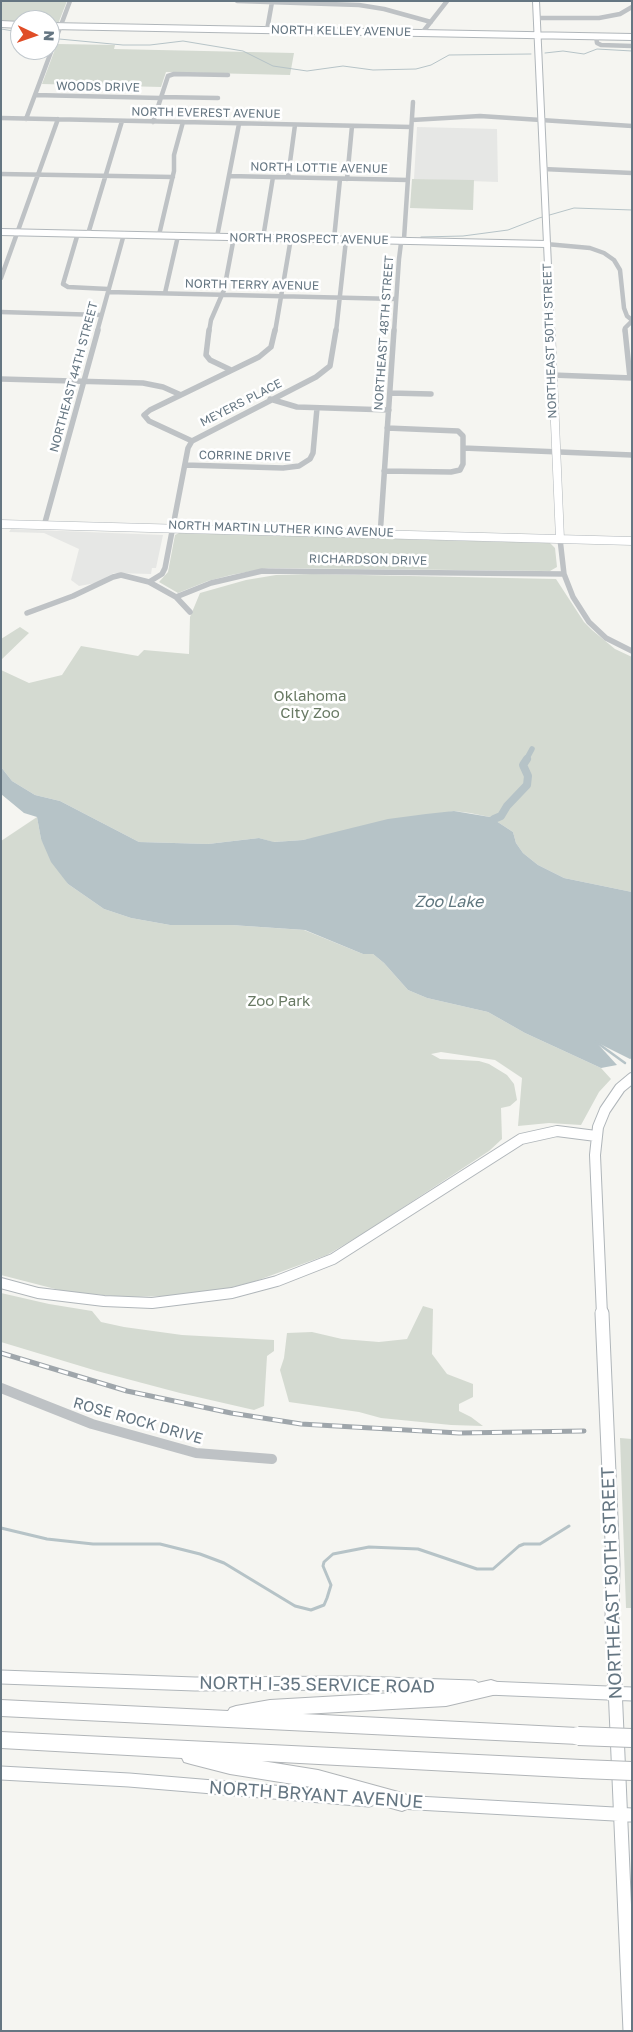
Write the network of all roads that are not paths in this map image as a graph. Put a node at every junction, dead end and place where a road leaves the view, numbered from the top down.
1 (70, 1) edge
2 (237, 1) edge
3 (447, 1) edge
4 (536, 1) edge
5 (272, 2) edge
6 (298, 2) edge
7 (632, 7) edge
8 (536, 18) junction
9 (431, 22) junction
10 (61, 26) junction
11 (267, 30) junction
12 (422, 33) junction
13 (537, 35) junction
14 (596, 36) junction
15 (632, 37) edge
16 (632, 46) edge
17 (228, 75) dead end
18 (35, 96) junction
19 (160, 98) junction
20 (218, 98) dead end
21 (413, 102) dead end
22 (1, 118) edge
23 (26, 119) junction
24 (540, 119) junction
25 (58, 120) junction
26 (412, 120) junction
27 (122, 121) junction
28 (154, 122) junction
29 (183, 122) junction
30 (240, 124) junction
31 (295, 125) junction
32 (352, 126) junction
33 (632, 126) edge
34 (411, 127) junction
35 (543, 169) junction
36 (632, 173) edge
37 (1, 174) edge
38 (39, 174) junction
39 (105, 176) junction
40 (229, 176) junction
41 (173, 177) junction
42 (273, 177) junction
43 (288, 177) junction
44 (340, 178) junction
45 (347, 178) junction
46 (408, 180) junction
47 (1, 232) edge
48 (18, 232) junction
49 (78, 233) junction
50 (88, 234) junction
51 (124, 234) junction
52 (159, 235) junction
53 (178, 236) junction
54 (217, 236) junction
55 (234, 237) junction
56 (263, 238) junction
57 (291, 238) junction
58 (334, 240) junction
59 (346, 240) junction
60 (403, 241) junction
61 (546, 244) junction
62 (1, 278) edge
63 (108, 290) junction
64 (165, 293) junction
65 (222, 294) junction
66 (281, 296) junction
67 (339, 297) junction
68 (396, 299) junction
69 (1, 312) edge
70 (101, 315) junction
71 (632, 320) edge
72 (231, 370) junction
73 (552, 375) junction
74 (631, 378) edge
75 (1, 379) edge
76 (83, 382) junction
77 (390, 392) junction
78 (431, 394) dead end
79 (181, 395) junction
80 (270, 399) junction
81 (317, 408) junction
82 (389, 410) junction
83 (387, 428) junction
84 (192, 441) junction
85 (462, 448) junction
86 (555, 452) junction
87 (632, 455) edge
88 (185, 465) junction
89 (384, 470) junction
90 (1, 520) edge
91 (1, 524) edge
92 (45, 524) junction
93 (173, 527) junction
94 (380, 534) junction
95 (560, 539) junction
96 (632, 542) edge
97 (564, 574) junction
98 (149, 582) junction
99 (176, 597) junction
100 (190, 612) dead end
101 (27, 613) dead end
102 (632, 652) edge
103 (632, 1078) edge
104 (596, 1136) junction
105 (1, 1283) edge
106 (1, 1388) edge
107 (272, 1459) dead end
108 (1, 1677) edge
109 (491, 1688) junction
110 (615, 1694) junction
111 (632, 1694) edge
112 (1, 1708) edge
113 (208, 1718) junction
114 (632, 1738) edge
115 (1, 1740) edge
116 (159, 1748) junction
117 (632, 1771) edge
118 (1, 1773) edge
119 (402, 1802) junction
120 (626, 1815) edge
121 (630, 2031) edge

1 - 10 street
2 - 5 street
3 - 9 street
4 - 8 street, NORTHEAST 50TH STREET
5 - 6 street
5 - 11 street
6 - 9 street
7 - 8 street
8 - 13 street, NORTHEAST 50TH STREET
9 - 12 street
10 - 11 street, NORTH KELLEY AVENUE
10 - 18 street
11 - 12 street, NORTH KELLEY AVENUE
12 - 13 street, NORTH KELLEY AVENUE
13 - 14 street, NORTH KELLEY AVENUE
13 - 24 street, NORTHEAST 50TH STREET
14 - 15 street, NORTH KELLEY AVENUE
14 - 16 street
17 - 19 street
18 - 19 street, WOODS DRIVE
18 - 23 street
19 - 20 street, WOODS DRIVE
19 - 28 street
21 - 26 street, NORTHEAST 48TH STREET
22 - 23 street, NORTH EVEREST AVENUE
23 - 25 street, NORTH EVEREST AVENUE
24 - 26 street
24 - 33 street
24 - 35 street, NORTHEAST 50TH STREET
25 - 27 street, NORTH EVEREST AVENUE
25 - 38 street
26 - 34 street, NORTHEAST 48TH STREET
27 - 28 street, NORTH EVEREST AVENUE
27 - 39 street
28 - 29 street, NORTH EVEREST AVENUE
29 - 30 street, NORTH EVEREST AVENUE
29 - 41 street
30 - 31 street, NORTH EVEREST AVENUE
30 - 40 street
31 - 32 street, NORTH EVEREST AVENUE
31 - 43 street
32 - 34 street, NORTH EVEREST AVENUE
32 - 45 street
34 - 46 street, NORTHEAST 48TH STREET
35 - 36 street
35 - 61 street, NORTHEAST 50TH STREET
37 - 38 street
38 - 39 street
38 - 48 street
39 - 41 street
39 - 50 street
40 - 42 street, NORTH LOTTIE AVENUE
40 - 54 street
41 - 52 street
42 - 43 street, NORTH LOTTIE AVENUE
42 - 56 street
43 - 44 street, NORTH LOTTIE AVENUE
44 - 45 street, NORTH LOTTIE AVENUE
44 - 58 street
45 - 46 street, NORTH LOTTIE AVENUE
46 - 60 street, NORTHEAST 48TH STREET
47 - 48 street, NORTH PROSPECT AVENUE
48 - 49 street, NORTH PROSPECT AVENUE
48 - 62 street
49 - 50 street, NORTH PROSPECT AVENUE
49 - 63 street, NORTH TERRY AVENUE
50 - 51 street, NORTH PROSPECT AVENUE
51 - 52 street, NORTH PROSPECT AVENUE
51 - 63 street, NORTHEAST 44TH STREET
52 - 53 street, NORTH PROSPECT AVENUE
53 - 54 street, NORTH PROSPECT AVENUE
53 - 64 street
54 - 55 street, NORTH PROSPECT AVENUE
55 - 56 street, NORTH PROSPECT AVENUE
55 - 65 street
56 - 57 street, NORTH PROSPECT AVENUE
57 - 58 street, NORTH PROSPECT AVENUE
57 - 66 street
58 - 59 street, NORTH PROSPECT AVENUE
59 - 60 street, NORTH PROSPECT AVENUE
59 - 67 street, MEYERS PLACE
60 - 61 street, NORTH PROSPECT AVENUE
60 - 68 street, NORTHEAST 48TH STREET
61 - 71 street, NORTH PROSPECT AVENUE
61 - 73 street, NORTHEAST 50TH STREET
63 - 64 street, NORTH TERRY AVENUE
63 - 70 street, NORTHEAST 44TH STREET
64 - 65 street, NORTH TERRY AVENUE
65 - 66 street, NORTH TERRY AVENUE
65 - 72 street
66 - 67 street, NORTH TERRY AVENUE
66 - 72 street
67 - 68 street, NORTH TERRY AVENUE
67 - 80 street, MEYERS PLACE
68 - 77 street, NORTHEAST 48TH STREET
69 - 70 street
70 - 76 street, NORTHEAST 44TH STREET
71 - 74 street
72 - 79 street
73 - 74 street
73 - 86 street, NORTHEAST 50TH STREET
75 - 76 street
76 - 79 street
76 - 92 street, NORTHEAST 44TH STREET
77 - 78 street
77 - 82 street, NORTHEAST 48TH STREET
79 - 84 street
80 - 81 street
80 - 84 street, MEYERS PLACE
81 - 82 street
81 - 88 street, CORRINE DRIVE
82 - 83 street, NORTHEAST 48TH STREET
83 - 85 street
83 - 89 street, NORTHEAST 48TH STREET
84 - 88 street, MEYERS PLACE
85 - 86 street
85 - 89 street
86 - 87 street
86 - 95 street, NORTHEAST 50TH STREET
88 - 93 street, MEYERS PLACE
89 - 94 street, NORTHEAST 48TH STREET
90 - 92 street, NORTH MARTIN LUTHER KING AVENUE
91 - 92 street, NORTH MARTIN LUTHER KING AVENUE
92 - 93 street, NORTH MARTIN LUTHER KING AVENUE
93 - 94 street, NORTH MARTIN LUTHER KING AVENUE
93 - 98 street, MEYERS PLACE
94 - 95 street, NORTH MARTIN LUTHER KING AVENUE
95 - 96 street, NORTH MARTIN LUTHER KING AVENUE
95 - 97 street, NORTHEAST 50TH STREET
97 - 99 street, RICHARDSON DRIVE
97 - 102 street, NORTHEAST 50TH STREET
98 - 99 street
98 - 101 street
99 - 100 street
103 - 104 street, NORTHEAST 50TH STREET
104 - 105 street
104 - 110 street, NORTHEAST 50TH STREET
106 - 107 street, ROSE ROCK DRIVE
108 - 109 street, NORTH I-35 SERVICE ROAD
109 - 110 street, NORTH I-35 SERVICE ROAD
109 - 113 highway
110 - 111 street, NORTH I-35 SERVICE ROAD
110 - 120 street, NORTHEAST 50TH STREET
112 - 113 highway
113 - 114 highway, bridge
115 - 116 highway
116 - 117 highway, bridge
116 - 119 highway
118 - 119 street, NORTH BRYANT AVENUE
119 - 120 street, NORTH BRYANT AVENUE
120 - 121 street, NORTHEAST 50TH STREET

